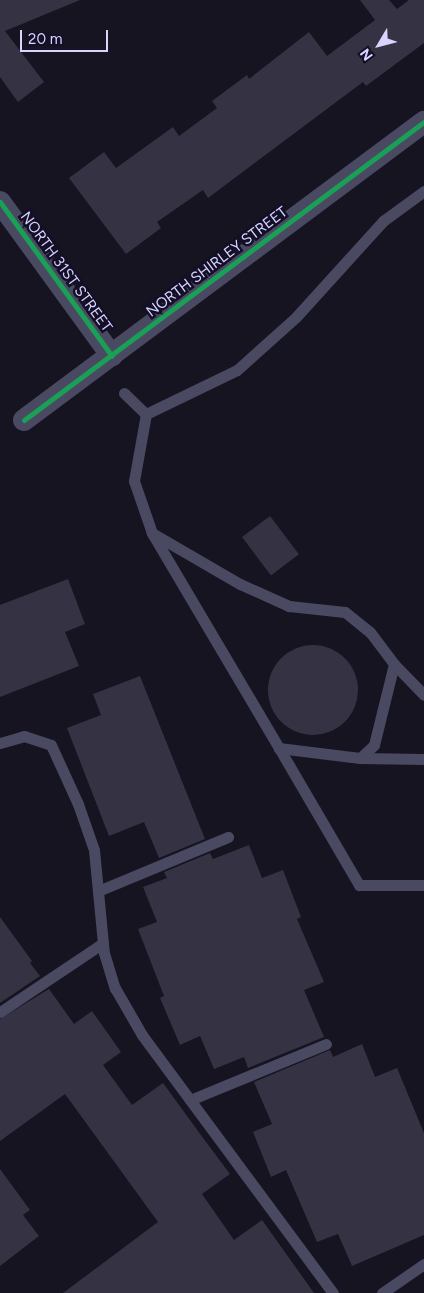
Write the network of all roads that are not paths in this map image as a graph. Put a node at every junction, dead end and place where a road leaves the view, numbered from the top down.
1 (424, 122) edge
2 (424, 191) edge
3 (0, 202) edge
4 (112, 356) junction
5 (124, 393) dead end
6 (146, 414) junction
7 (24, 420) dead end
8 (152, 532) junction
9 (394, 664) junction
10 (424, 695) edge
11 (0, 743) edge
12 (279, 748) junction
13 (360, 758) junction
14 (424, 759) edge
15 (228, 837) dead end
16 (424, 885) edge
17 (98, 891) junction
18 (103, 943) junction
19 (0, 1012) edge
20 (326, 1044) dead end
21 (190, 1100) junction
22 (424, 1264) edge
23 (333, 1293) edge
24 (382, 1293) edge

1 - 4 street, NORTH SHIRLEY STREET
2 - 6 lane
3 - 4 street, NORTH 31ST STREET
4 - 7 street, NORTH SHIRLEY STREET
5 - 6 lane
6 - 8 lane
8 - 9 lane
8 - 12 lane
9 - 10 lane
9 - 13 lane
11 - 17 lane
12 - 13 lane
12 - 16 lane
13 - 14 lane
15 - 17 lane
17 - 18 lane
18 - 19 lane
18 - 21 lane
20 - 21 lane
21 - 23 lane
22 - 24 lane

